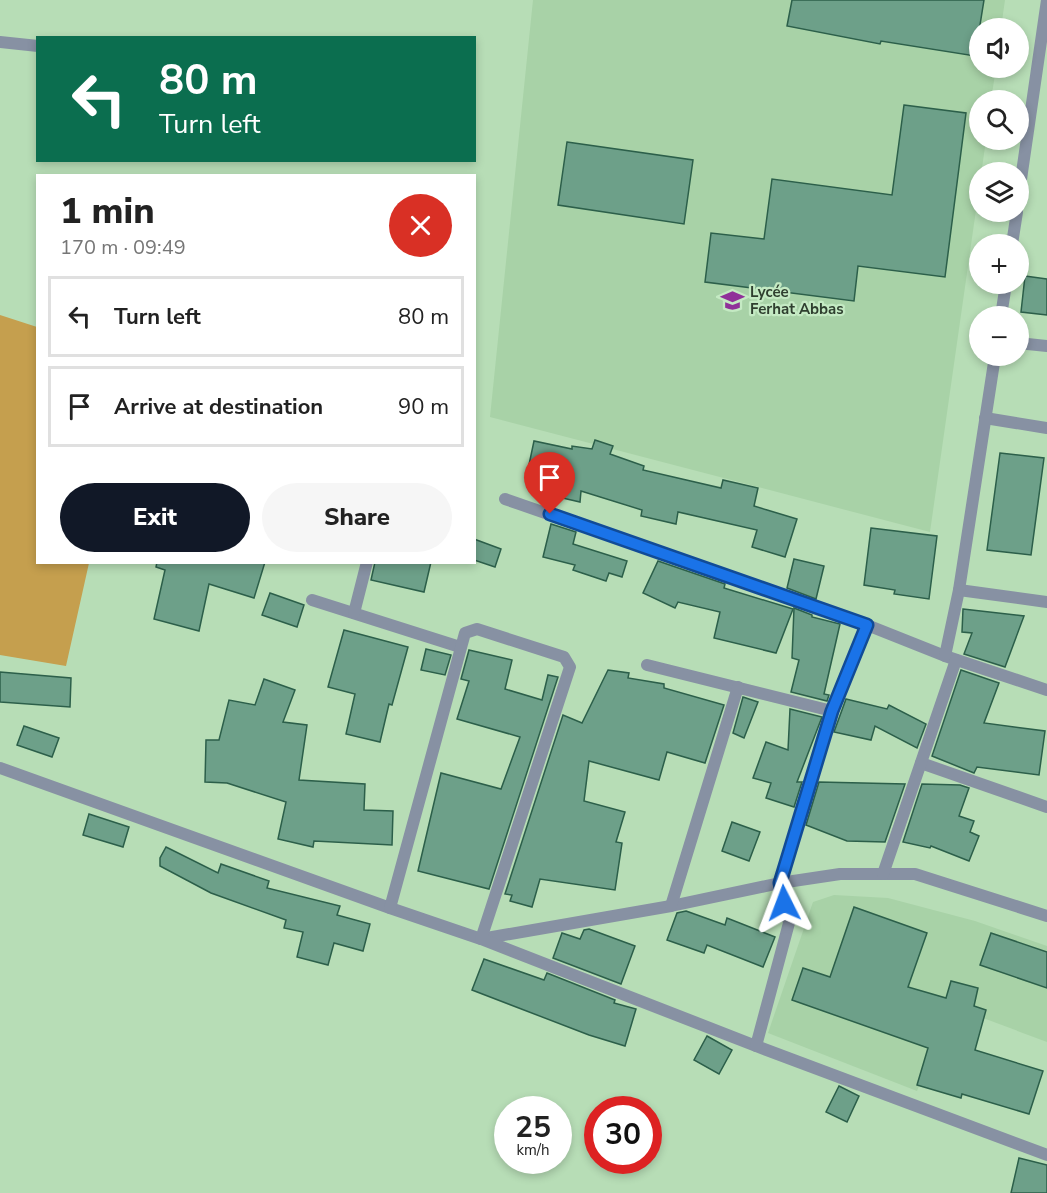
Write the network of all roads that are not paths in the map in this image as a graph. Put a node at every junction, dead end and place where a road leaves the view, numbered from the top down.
1 (1047, 0) edge
2 (0, 42) edge
3 (36, 46) edge
4 (1044, 47) edge
5 (1024, 162) edge
6 (1029, 344) edge
7 (1047, 346) edge
8 (994, 366) edge
9 (986, 418) junction
10 (1047, 428) edge
11 (505, 499) dead end
12 (366, 564) edge
13 (959, 590) junction
14 (312, 600) dead end
15 (1047, 602) edge
16 (354, 613) junction
17 (867, 625) junction
18 (460, 647) junction
19 (951, 658) junction
20 (647, 665) dead end
21 (738, 687) junction
22 (1047, 690) edge
23 (832, 711) junction
24 (921, 763) junction
25 (0, 768) edge
26 (1047, 807) edge
27 (883, 874) junction
28 (780, 883) junction
29 (671, 906) junction
30 (390, 908) junction
31 (1047, 916) edge
32 (481, 939) junction
33 (756, 1046) junction
34 (1047, 1155) edge

1 - 4 street
2 - 3 street
4 - 5 street
6 - 7 street
8 - 9 street
9 - 10 street
9 - 13 street
11 - 17 street
12 - 16 street
13 - 15 street
13 - 19 street
14 - 16 street
16 - 18 street
17 - 19 street
17 - 23 street
18 - 30 street
18 - 32 street
19 - 22 street
19 - 24 street
20 - 21 street
21 - 23 street
21 - 29 street
23 - 28 street
24 - 26 street
24 - 27 street
25 - 30 street
27 - 28 street
27 - 31 street
28 - 29 street
28 - 33 street
29 - 32 street
30 - 32 street
32 - 33 street
33 - 34 street

